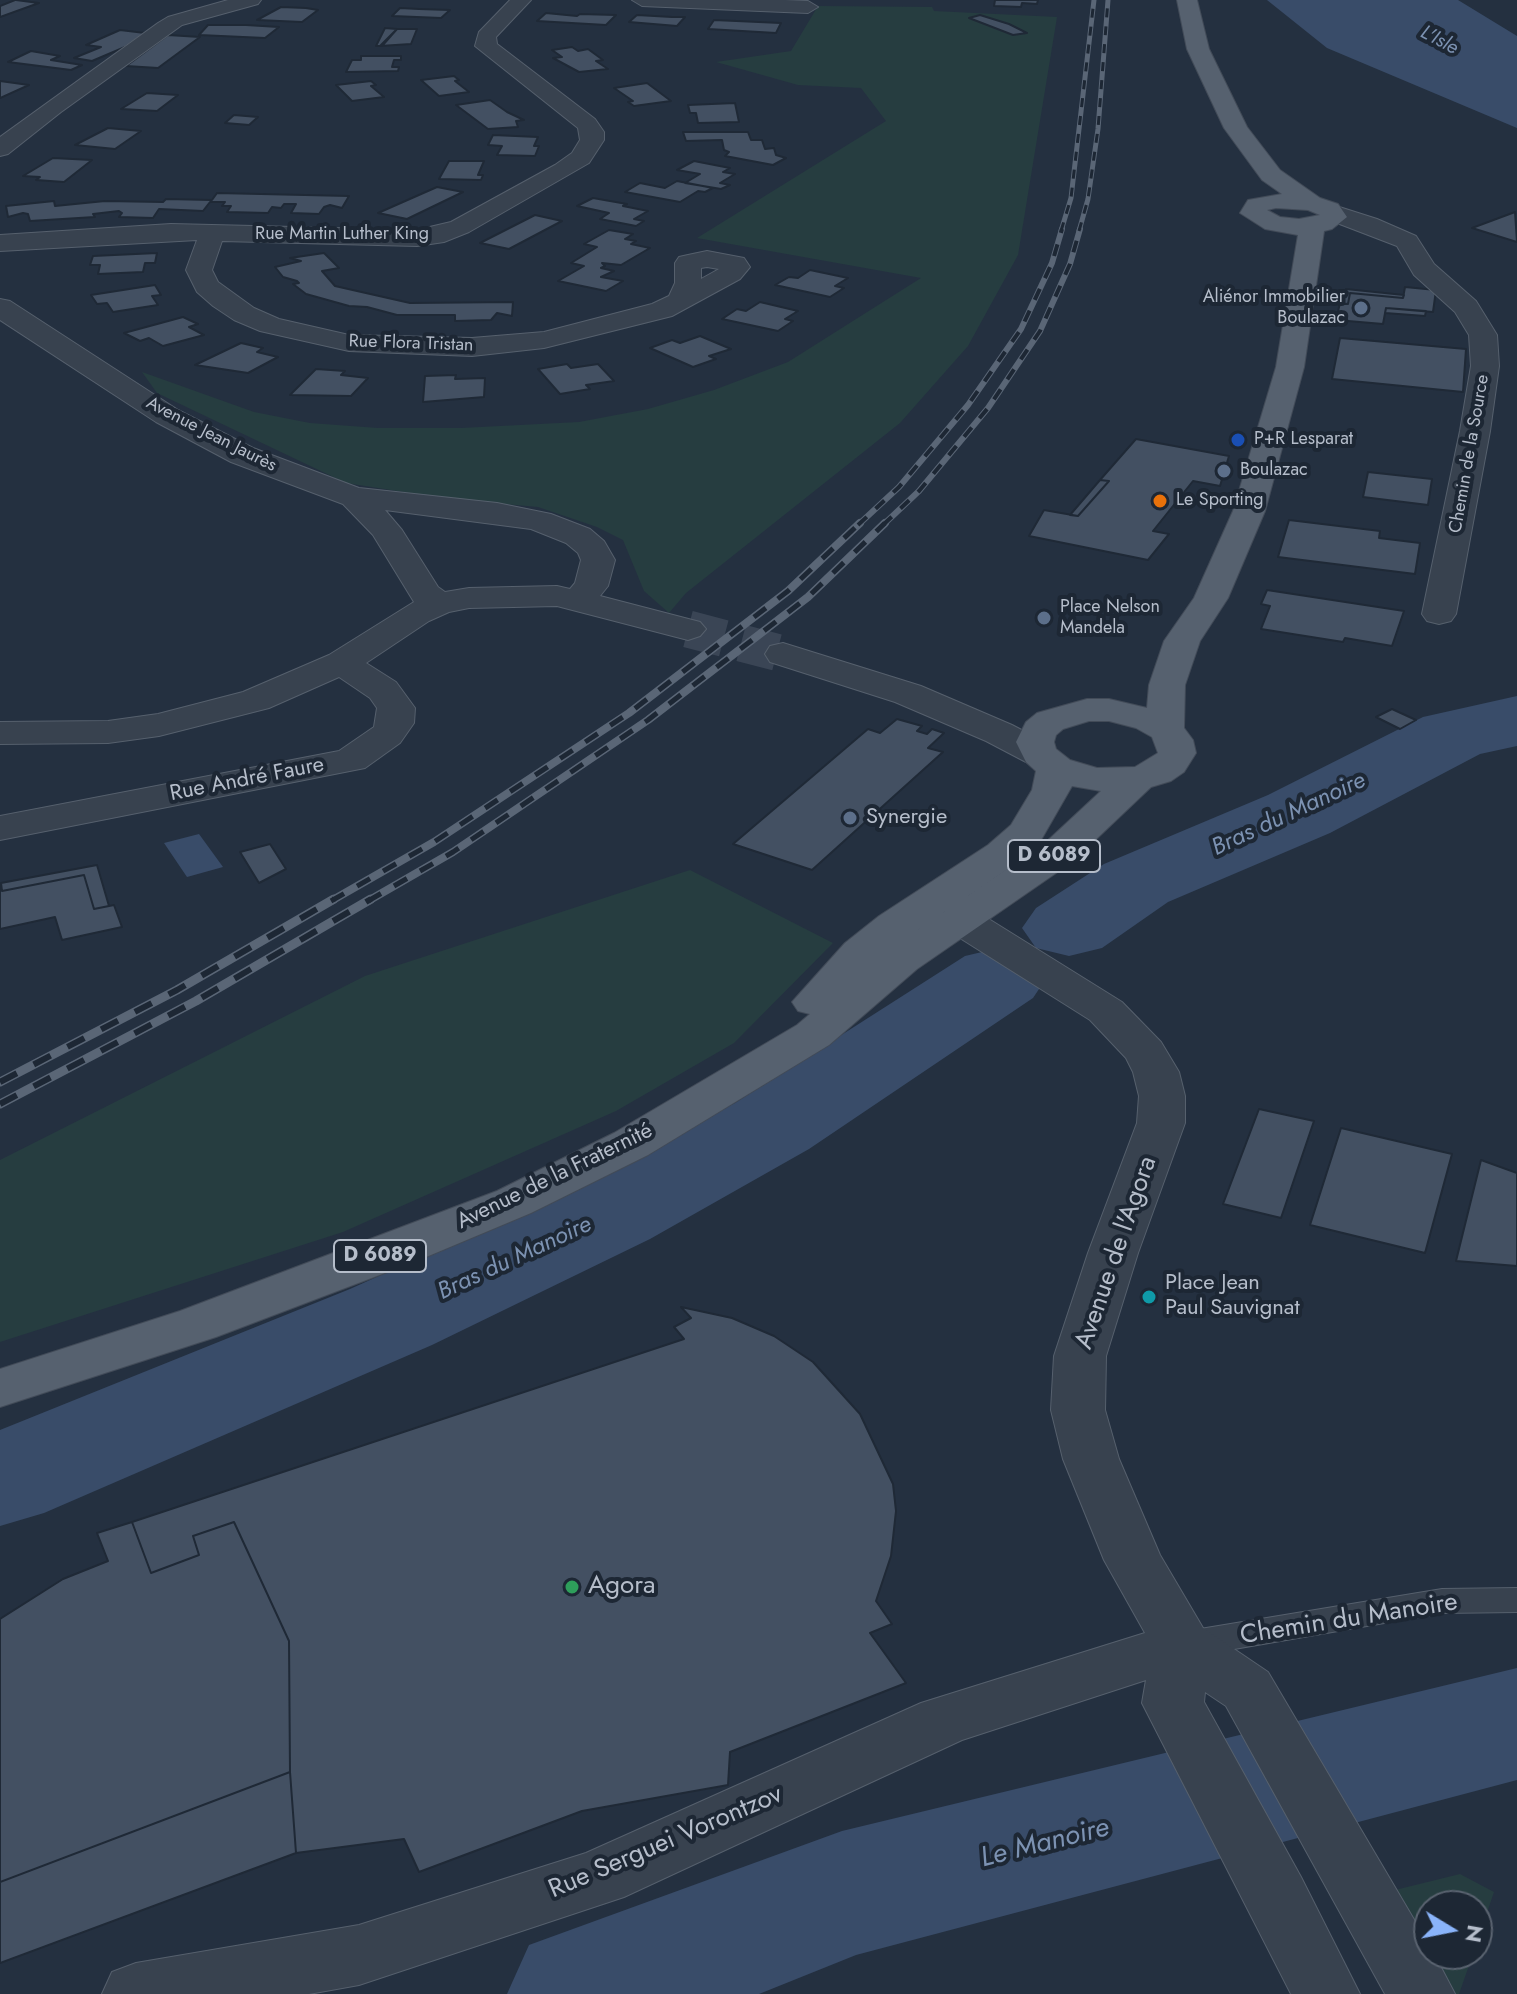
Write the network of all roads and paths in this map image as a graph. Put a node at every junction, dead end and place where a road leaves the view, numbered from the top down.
1 (251, 0) edge
2 (521, 0) edge
3 (642, 0) edge
4 (1187, 0) edge
5 (808, 7) dead end
6 (0, 149) edge
7 (1271, 175) junction
8 (1266, 215) junction
9 (1320, 217) junction
10 (214, 233) junction
11 (0, 243) edge
12 (1307, 265) junction
13 (681, 301) dead end
14 (0, 307) edge
15 (354, 497) junction
16 (579, 599) junction
17 (439, 604) junction
18 (1439, 614) dead end
19 (688, 629) tunnel mouth
20 (1182, 641) junction
21 (783, 654) tunnel mouth
22 (342, 663) junction
23 (908, 694) junction
24 (1067, 714) junction
25 (1165, 729) junction
26 (0, 733) edge
27 (1047, 761) junction
28 (1137, 779) junction
29 (0, 828) edge
30 (947, 912) junction
31 (0, 1388) edge
32 (1517, 1600) edge
33 (1182, 1645) junction
34 (136, 1994) edge
35 (1326, 1994) edge
36 (1421, 1994) edge

1 - 6 street
2 - 10 street, Rue Martin Luther King
3 - 5 street
4 - 7 main road
7 - 8 main road
7 - 9 main road
8 - 9 main road
8 - 12 main road
9 - 12 main road
9 - 18 street, Chemin de la Source
10 - 11 street, Rue Martin Luther King
10 - 13 street, Rue Flora Tristan
12 - 20 main road
14 - 15 street, Avenue Jean Jaurès
15 - 16 street
15 - 17 street, Avenue Jean Jaurès
16 - 17 street
16 - 19 street
17 - 22 street
20 - 24 main road
20 - 25 main road
21 - 23 street
22 - 26 street
22 - 29 street, Rue André Faure
23 - 24 street
23 - 27 street
24 - 25 main road
24 - 27 main road, Avenue de la Fraternité
25 - 28 main road
27 - 28 main road
27 - 30 main road, Avenue de la Fraternité / D 6089
28 - 30 main road, Avenue de la Fraternité / D 6089
30 - 31 main road, Avenue de la Fraternité / D 6089
30 - 33 street, Avenue de l'Agora
32 - 33 lane, Chemin du Manoire
33 - 34 street, Rue Serguei Vorontzov
33 - 35 street
33 - 36 street

